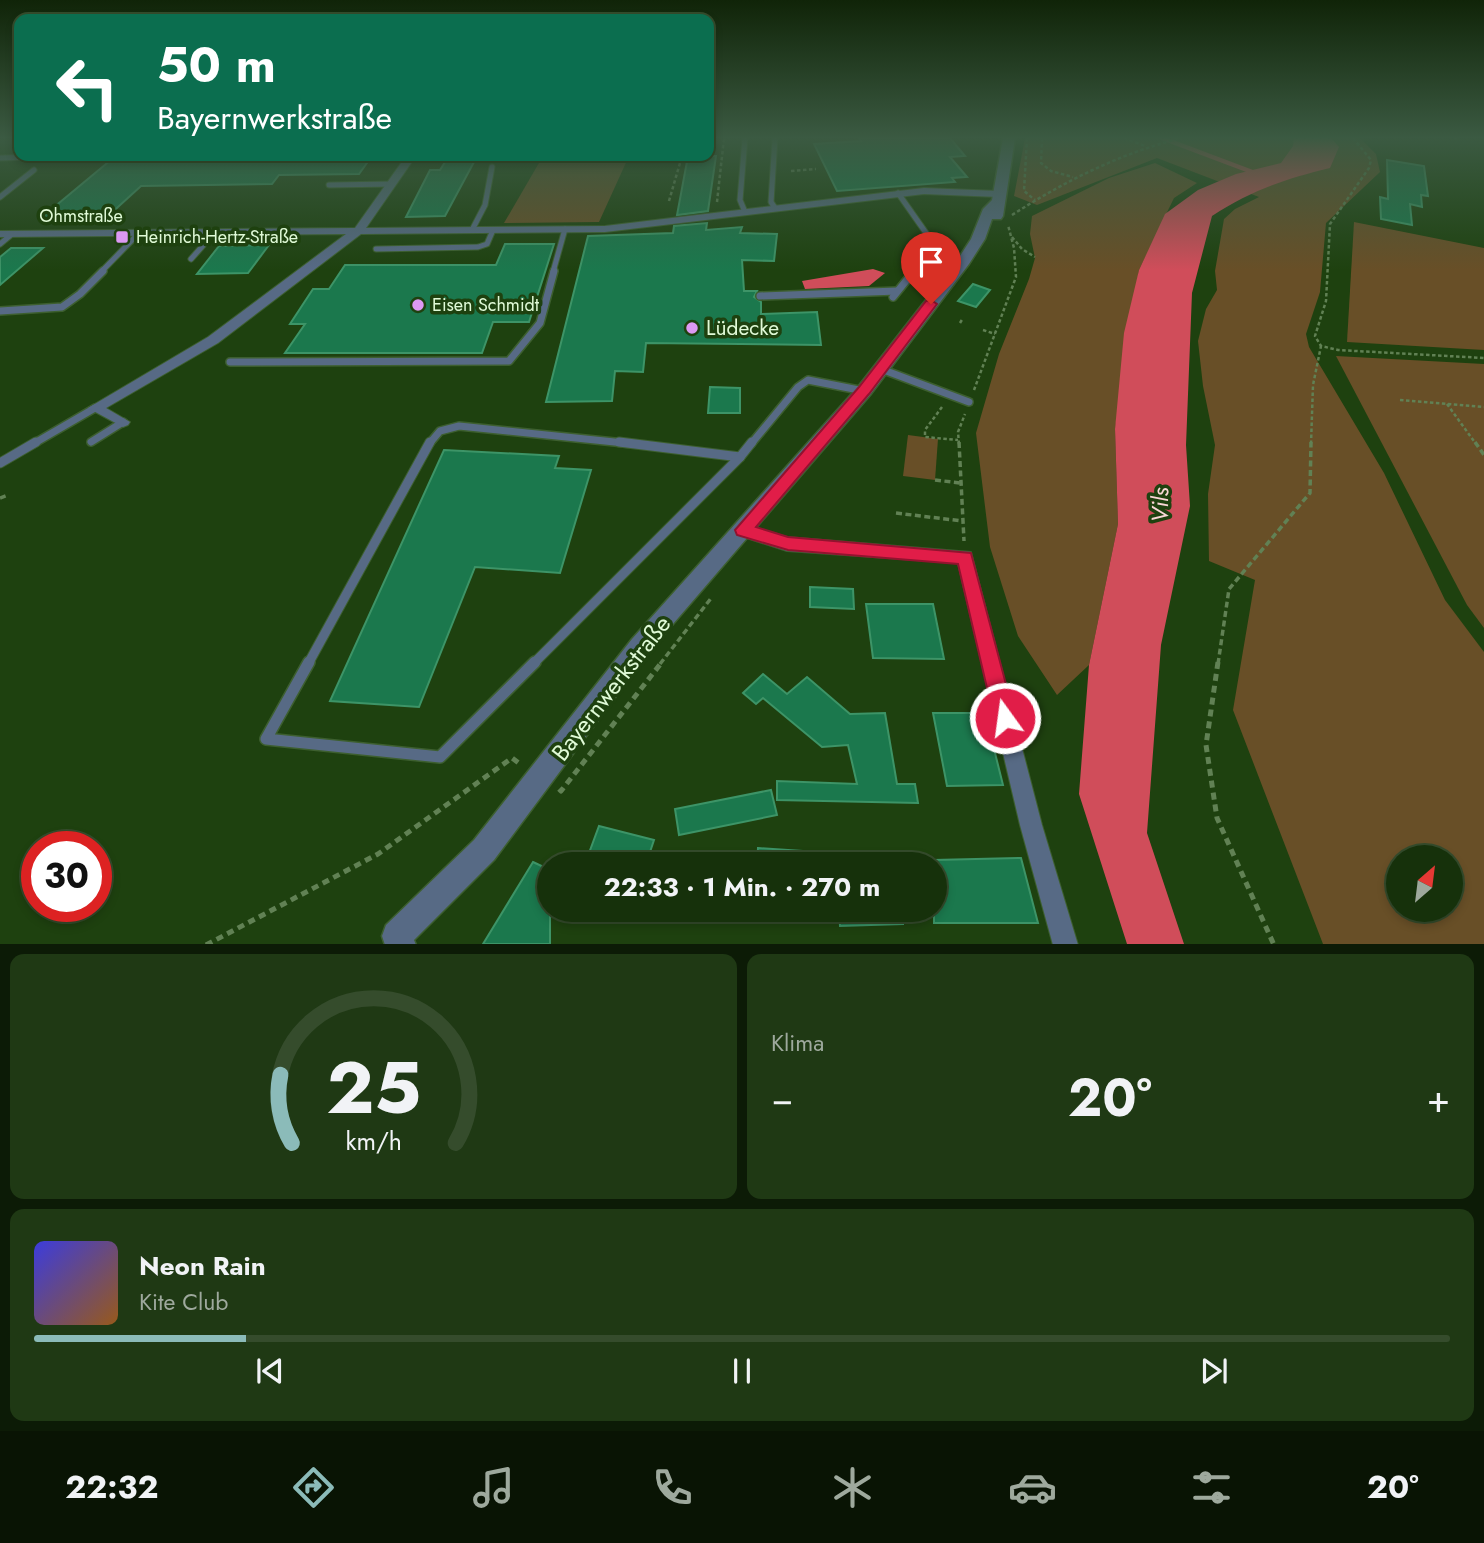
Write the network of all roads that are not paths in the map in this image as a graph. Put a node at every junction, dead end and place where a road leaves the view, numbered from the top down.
1 (19, 182) edge
2 (489, 182) edge
3 (741, 182) edge
4 (772, 182) edge
5 (1001, 182) edge
6 (392, 184) joint
7 (329, 185) dead end
8 (898, 193) junction
9 (0, 197) edge
10 (998, 199) junction
11 (775, 208) junction
12 (745, 212) junction
13 (565, 229) junction
14 (472, 230) junction
15 (493, 230) junction
16 (215, 232) junction
17 (358, 232) junction
18 (139, 233) junction
19 (6, 234) edge
20 (0, 244) edge
21 (376, 249) dead end
22 (191, 259) dead end
23 (760, 296) dead end
24 (0, 311) edge
25 (230, 362) dead end
26 (881, 369) junction
27 (864, 391) junction
28 (969, 402) road end
29 (95, 408) junction
30 (123, 422) joint
31 (91, 442) dead end
32 (740, 457) junction
33 (0, 463) edge
34 (743, 530) junction
35 (401, 944) edge
36 (1066, 944) edge

1 - 9 lane
2 - 14 lane
3 - 12 lane
4 - 11 lane
5 - 10 street, Bayernwerkstraße
6 - 7 lane
6 - 17 street
8 - 10 street, Ohmstraße
8 - 11 street, Ohmstraße
8 - 23 lane
10 - 26 street, Bayernwerkstraße
11 - 12 street, Ohmstraße
12 - 13 street, Ohmstraße
13 - 15 street, Ohmstraße
13 - 25 lane
14 - 15 street, Ohmstraße
14 - 17 street, Ohmstraße
15 - 21 lane
16 - 17 street, Ohmstraße
16 - 18 street, Ohmstraße
16 - 22 lane
17 - 29 street
18 - 19 street, Ohmstraße
18 - 24 lane
19 - 20 lane
26 - 27 street, Bayernwerkstraße
26 - 28 lane
27 - 32 lane
27 - 34 street, Bayernwerkstraße
29 - 30 street
29 - 33 lane
30 - 31 lane
32 - 32 lane
34 - 35 street, Bayernwerkstraße
34 - 36 street

